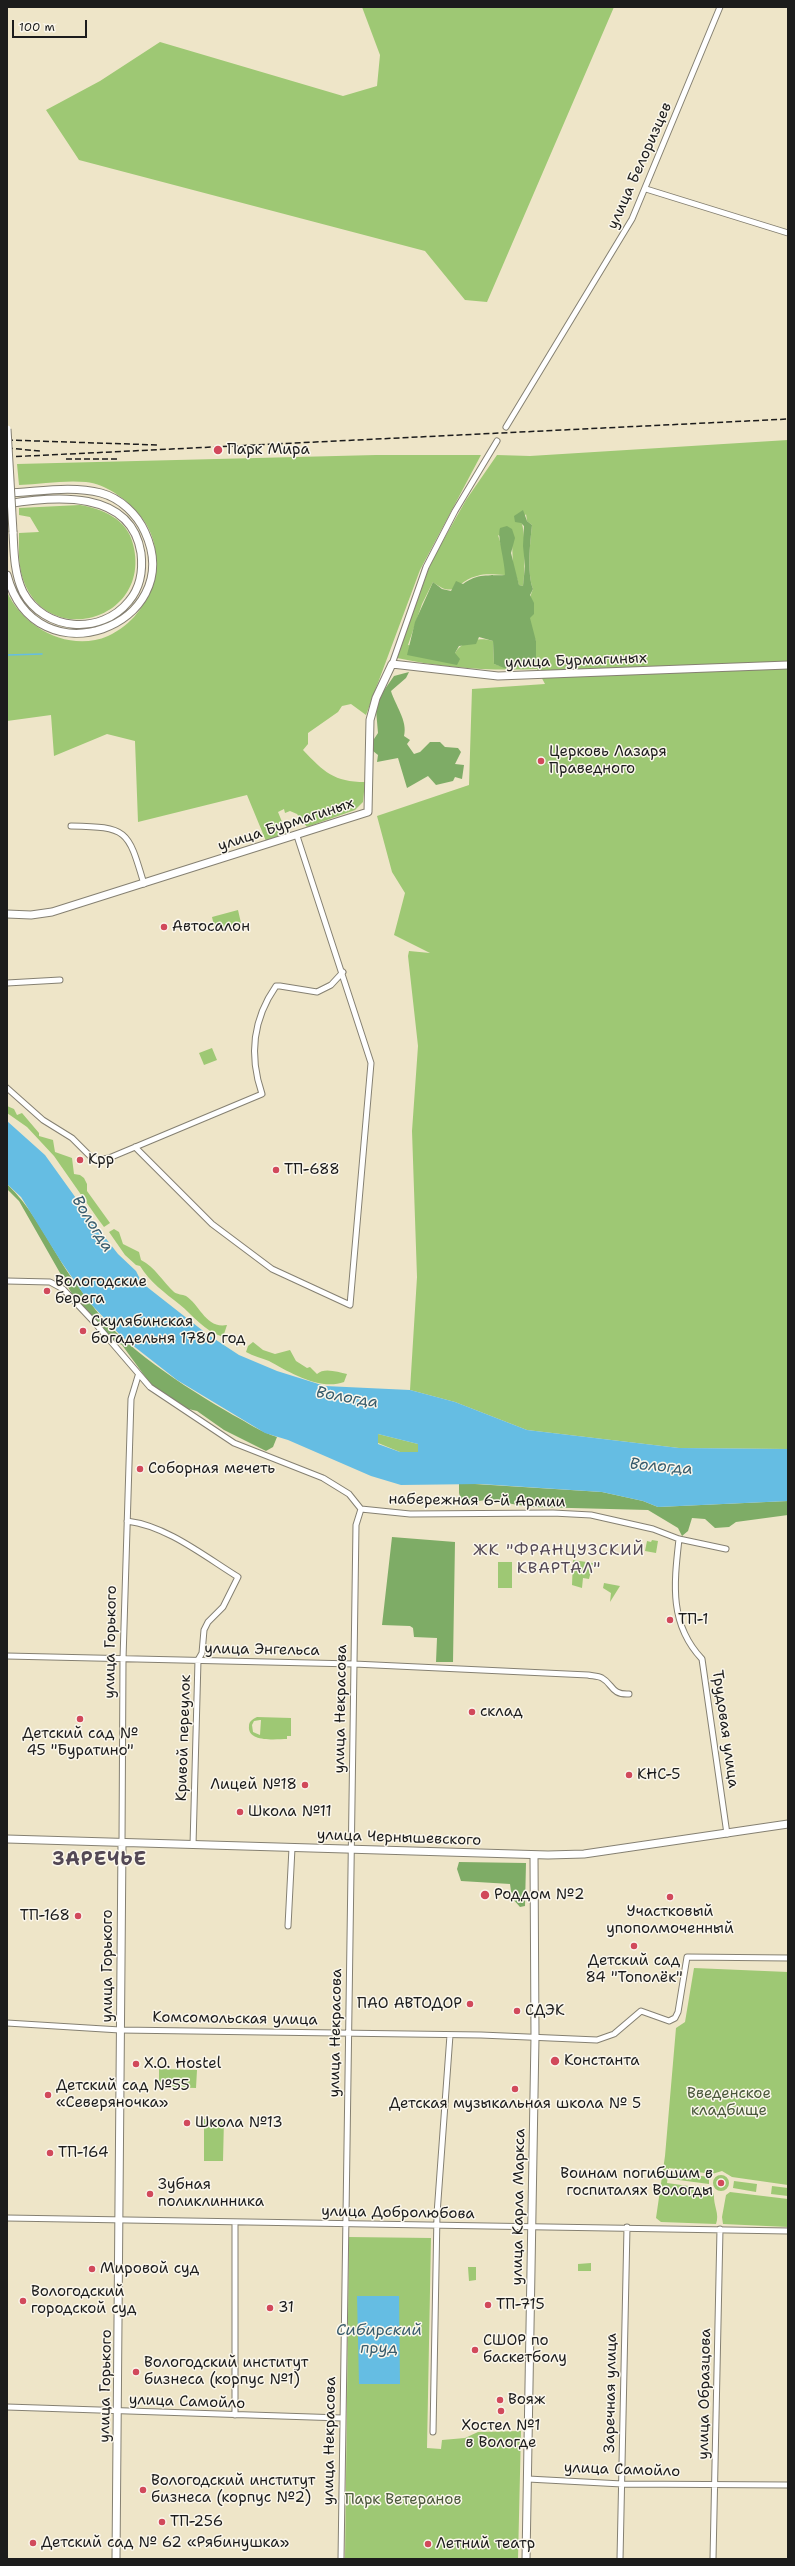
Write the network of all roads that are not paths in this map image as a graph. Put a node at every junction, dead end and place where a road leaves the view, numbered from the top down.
1 (720, 7) edge
2 (646, 189) junction
3 (788, 233) edge
4 (506, 427) dead end
5 (7, 429) edge
6 (497, 442) dead end
7 (7, 493) edge
8 (7, 504) edge
9 (7, 575) edge
10 (392, 664) junction
11 (788, 664) edge
12 (71, 826) dead end
13 (297, 836) junction
14 (144, 884) junction
15 (7, 914) edge
16 (343, 972) junction
17 (60, 980) dead end
18 (7, 983) edge
19 (7, 1088) edge
20 (136, 1147) junction
21 (7, 1281) edge
22 (138, 1376) junction
23 (361, 1509) junction
24 (127, 1522) junction
25 (678, 1539) junction
26 (726, 1549) dead end
27 (7, 1656) edge
28 (123, 1659) junction
29 (198, 1660) junction
30 (354, 1664) junction
31 (629, 1694) dead end
32 (788, 1824) edge
33 (727, 1834) junction
34 (7, 1839) edge
35 (122, 1843) junction
36 (193, 1845) junction
37 (292, 1848) junction
38 (350, 1849) junction
39 (534, 1855) junction
40 (288, 1926) dead end
41 (788, 1958) edge
42 (7, 2023) edge
43 (120, 2030) junction
44 (348, 2033) junction
45 (450, 2035) junction
46 (535, 2037) junction
47 (7, 2218) edge
48 (120, 2221) junction
49 (235, 2222) junction
50 (346, 2224) junction
51 (438, 2226) junction
52 (532, 2226) junction
53 (627, 2227) junction
54 (720, 2229) junction
55 (788, 2230) edge
56 (7, 2407) edge
57 (118, 2412) junction
58 (235, 2415) junction
59 (342, 2418) junction
60 (433, 2432) dead end
61 (528, 2479) junction
62 (622, 2484) junction
63 (715, 2484) junction
64 (788, 2484) edge
65 (116, 2559) edge
66 (341, 2559) edge
67 (526, 2559) edge
68 (620, 2559) edge
69 (713, 2559) edge

1 - 2 street, улица Белоризцев
2 - 3 street
2 - 4 street, улица Белоризцев
5 - 8 street, bridge
6 - 10 street
7 - 9 street
10 - 11 street, улица Бурмагиных
10 - 13 street, улица Бурмагиных
12 - 14 street
13 - 14 street, улица Бурмагиных
13 - 16 street
14 - 15 street, улица Бурмагиных
16 - 20 street
16 - 20 street
17 - 18 street
19 - 20 street
21 - 22 street
22 - 23 street
22 - 24 street, улица Горького
23 - 25 street, набережная 6-й Армии
23 - 30 street, улица Некрасова
24 - 28 street, улица Горького
24 - 29 street, Кривой переулок
25 - 26 street, набережная 6-й Армии
25 - 33 street, Трудовая улица
27 - 28 street, улица Энгельса
28 - 29 street, улица Энгельса
28 - 35 street, улица Горького
29 - 30 street, улица Энгельса
29 - 36 street, Кривой переулок
30 - 31 street, улица Энгельса
30 - 38 street, улица Некрасова
32 - 33 street, улица Чернышевского
33 - 39 street, улица Чернышевского
34 - 35 street, улица Чернышевского
35 - 36 street, улица Чернышевского
35 - 43 street, улица Горького
36 - 37 street, улица Чернышевского
37 - 38 street, улица Чернышевского
37 - 40 street
38 - 39 street, улица Чернышевского
38 - 44 street, улица Некрасова
39 - 46 street, улица Карла Маркса
41 - 46 street, Комсомольская улица
42 - 43 street, Комсомольская улица
43 - 44 street, Комсомольская улица
43 - 48 street, улица Горького
44 - 45 street, Комсомольская улица
44 - 50 street, улица Некрасова
45 - 46 street, Комсомольская улица
45 - 51 street
46 - 52 street, улица Карла Маркса
47 - 48 street, улица Добролюбова
48 - 49 street, улица Добролюбова
48 - 57 street, улица Горького
49 - 50 street, улица Добролюбова
49 - 58 street
50 - 51 street, улица Добролюбова
50 - 59 street, улица Некрасова
51 - 52 street, улица Добролюбова
51 - 60 street
52 - 53 street, улица Добролюбова
52 - 61 street, улица Карла Маркса
53 - 54 street, улица Добролюбова
53 - 62 street, Заречная улица
54 - 55 street, улица Добролюбова
54 - 63 street, улица Образцова
56 - 57 street, улица Самойло
57 - 58 street, улица Самойло
57 - 65 street, улица Горького
58 - 59 street, улица Самойло
59 - 66 street, улица Некрасова
61 - 62 street, улица Самойло
61 - 67 street, улица Карла Маркса
62 - 63 street, улица Самойло
62 - 68 street, Заречная улица
63 - 64 street, улица Самойло
63 - 69 street, улица Образцова

